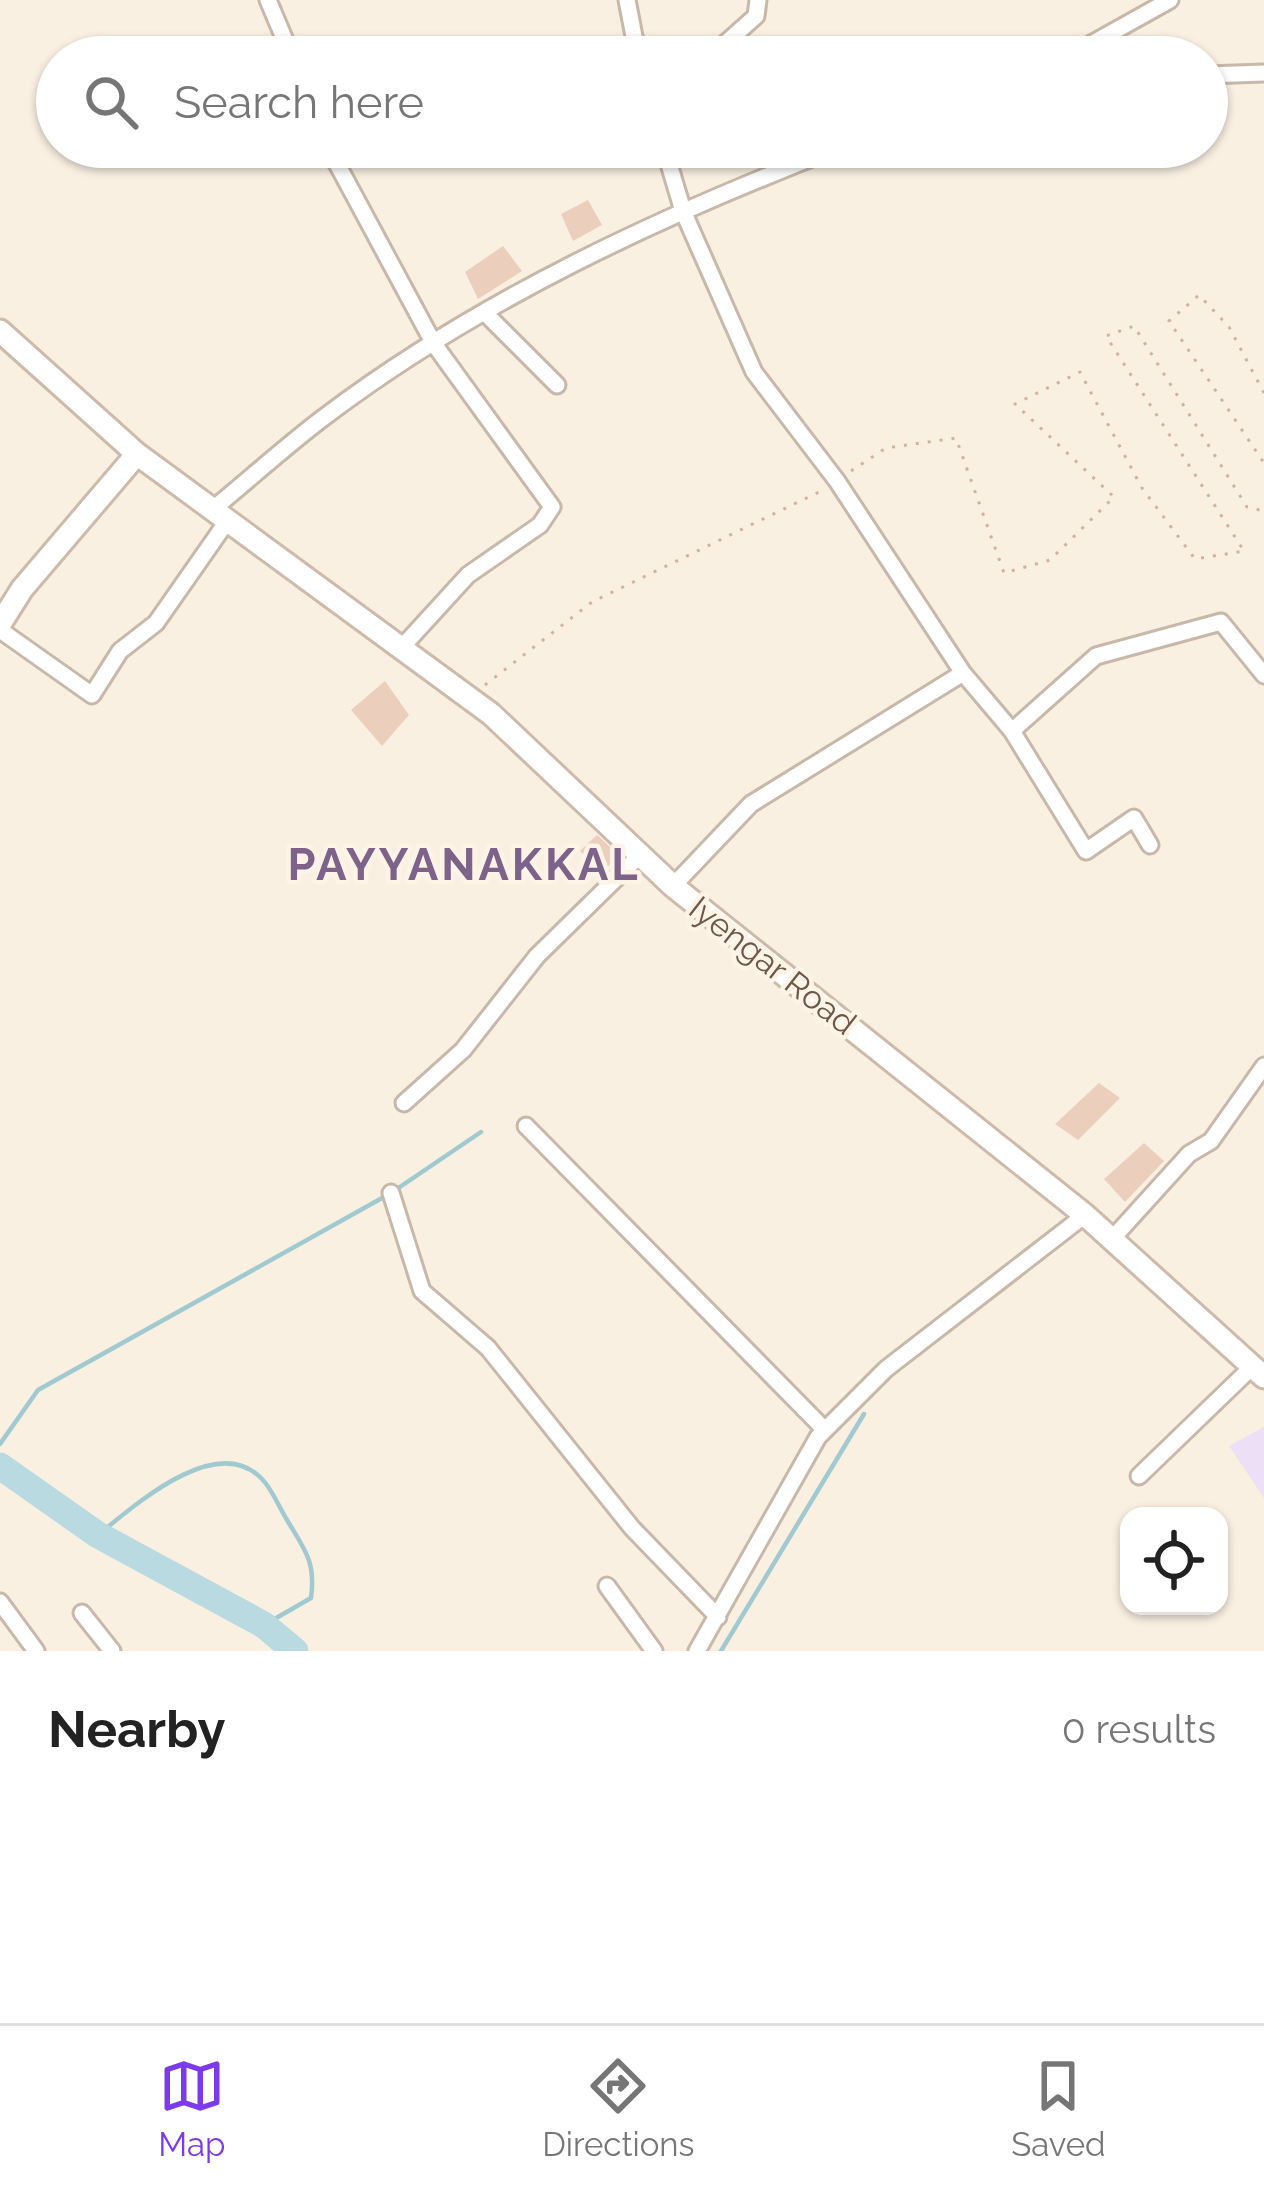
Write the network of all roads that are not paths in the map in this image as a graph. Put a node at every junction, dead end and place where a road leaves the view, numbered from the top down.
1 (268, 0) edge
2 (627, 0) edge
3 (758, 0) edge
4 (1170, 0) edge
5 (283, 36) edge
6 (634, 36) edge
7 (734, 36) edge
8 (1106, 36) edge
9 (1264, 74) edge
10 (1228, 75) edge
11 (339, 168) edge
12 (670, 168) edge
13 (788, 168) edge
14 (682, 211) junction
15 (484, 312) junction
16 (0, 331) edge
17 (434, 344) junction
18 (557, 385) dead end
19 (137, 454) junction
20 (221, 514) junction
21 (0, 627) edge
22 (404, 645) junction
23 (963, 674) junction
24 (1264, 675) edge
25 (1012, 731) junction
26 (1150, 845) dead end
27 (640, 855) junction
28 (673, 886) junction
29 (1264, 1066) edge
30 (404, 1102) dead end
31 (526, 1126) dead end
32 (391, 1193) dead end
33 (1085, 1215) junction
34 (1112, 1239) junction
35 (1258, 1372) edge
36 (825, 1430) junction
37 (1139, 1476) dead end
38 (607, 1586) dead end
39 (0, 1602) edge
40 (82, 1613) dead end
41 (718, 1617) junction
42 (36, 1651) edge
43 (112, 1651) edge
44 (654, 1651) edge
45 (697, 1651) edge

1 - 5 street
2 - 6 street
3 - 7 street
4 - 8 street
9 - 10 street
11 - 17 street
12 - 14 street
13 - 14 street
14 - 15 street
14 - 23 street
15 - 17 street
15 - 18 street
16 - 19 main road, Iyengar Road
17 - 20 street
17 - 22 street
19 - 20 main road, Iyengar Road
19 - 21 main road
20 - 21 street
20 - 22 main road, Iyengar Road
22 - 27 main road, Iyengar Road
23 - 25 street
23 - 28 street
24 - 25 street
25 - 26 street
27 - 28 main road, Iyengar Road
27 - 30 street
28 - 33 main road, Iyengar Road
29 - 34 street
31 - 36 street
32 - 41 street
33 - 34 main road, Iyengar Road
33 - 36 street
34 - 35 main road, Iyengar Road
35 - 37 street
36 - 41 street
38 - 44 street
39 - 42 street
40 - 43 street
41 - 45 street

